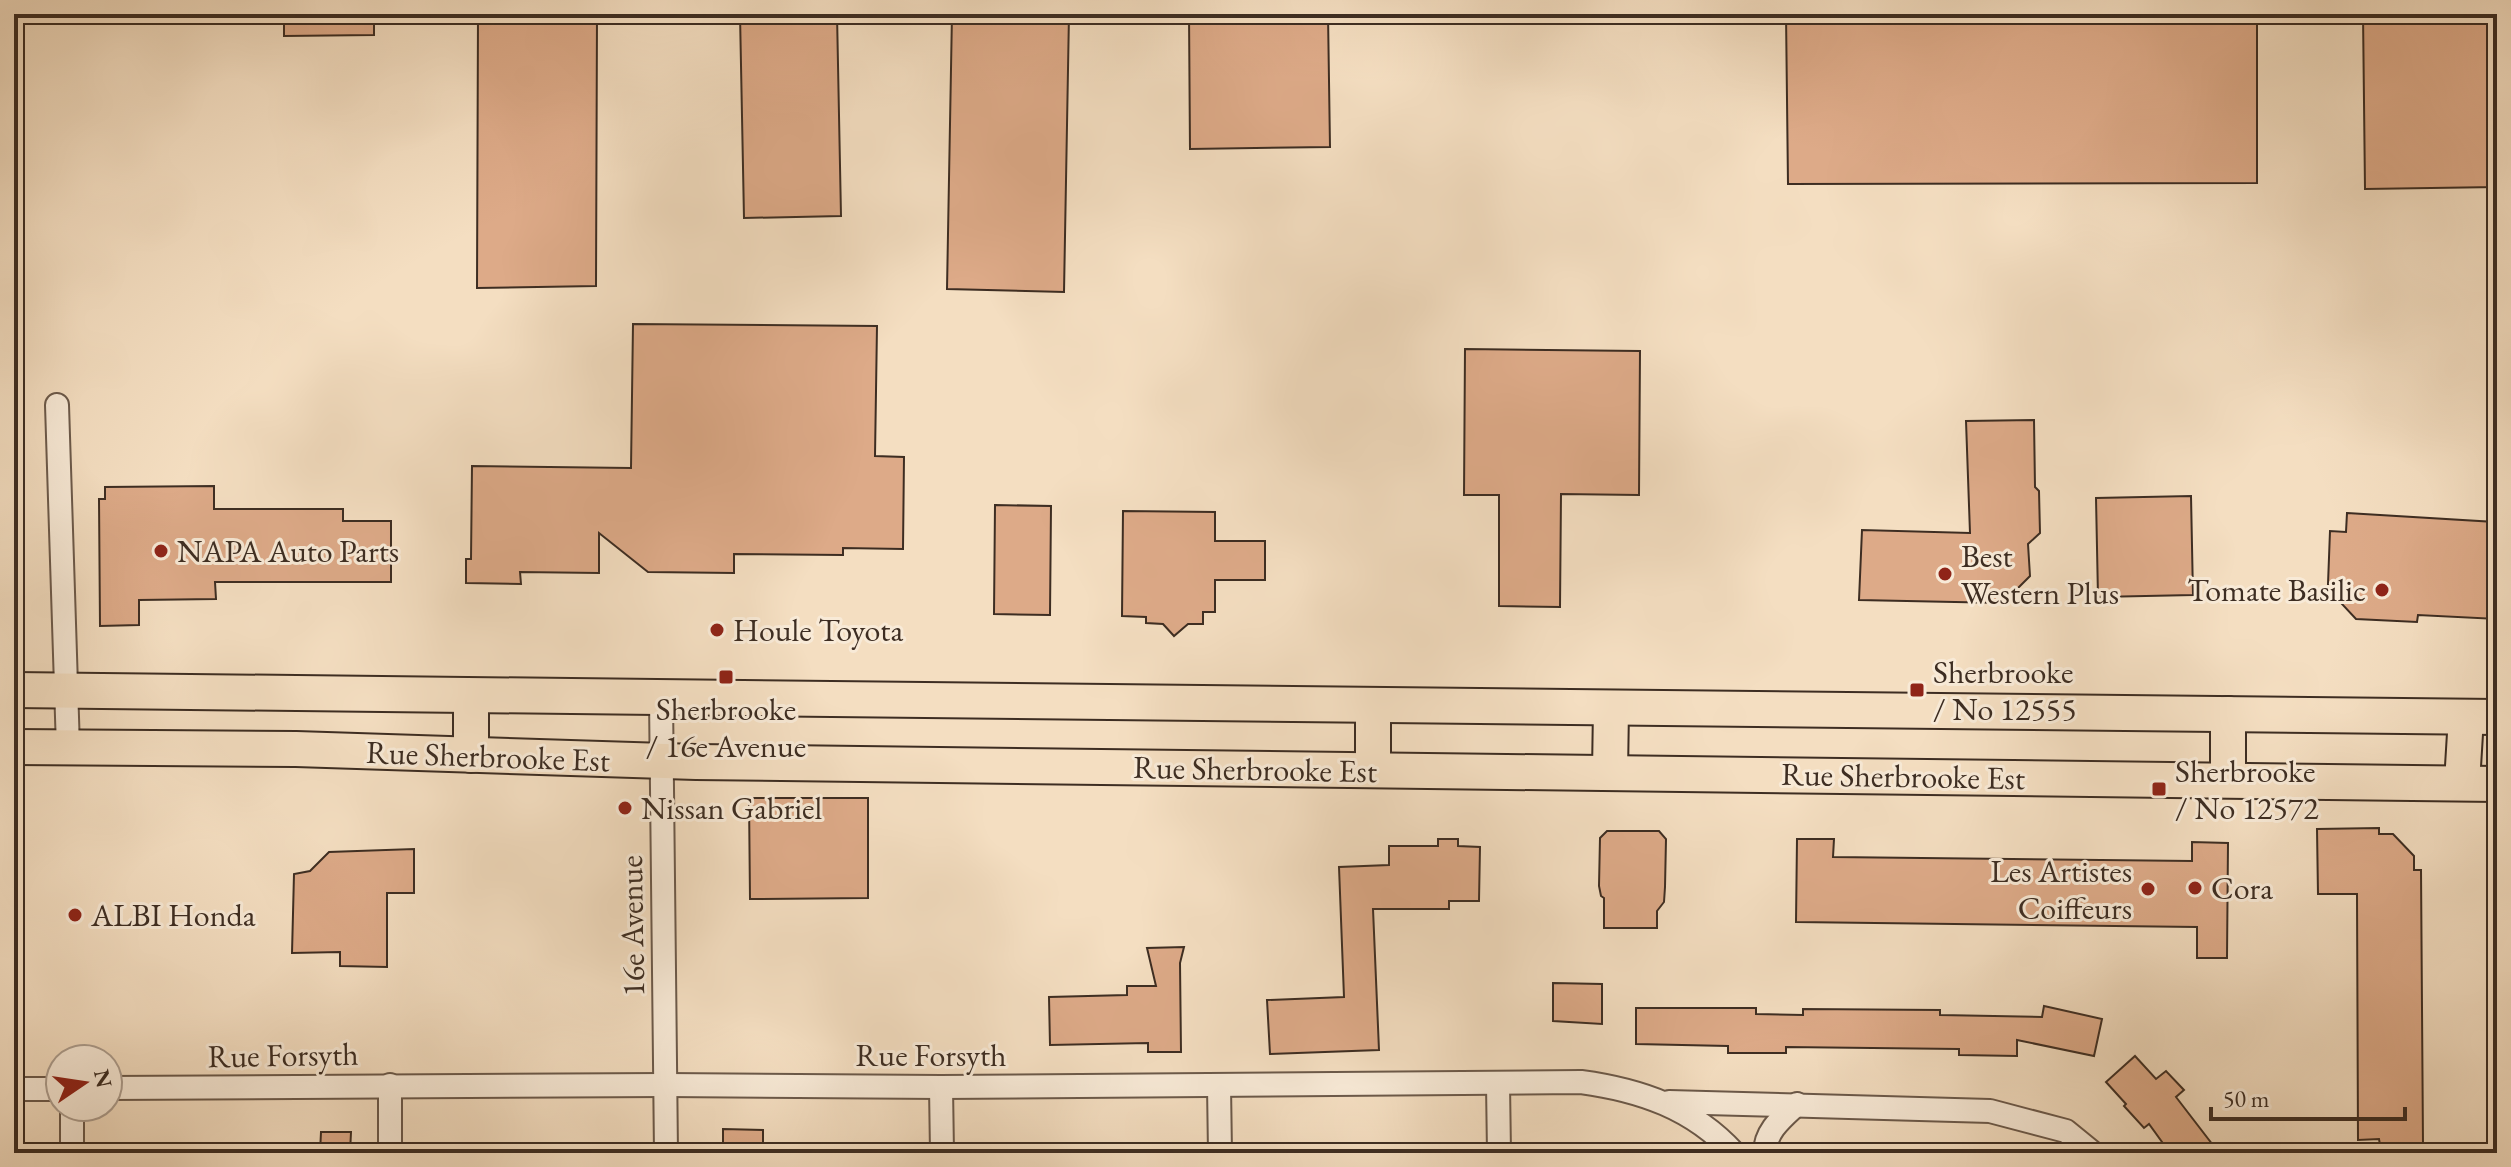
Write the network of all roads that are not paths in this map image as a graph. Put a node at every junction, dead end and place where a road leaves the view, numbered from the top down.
1 (57, 405) dead end
2 (14, 690) edge
3 (66, 691) junction
4 (297, 694) junction
5 (471, 696) junction
6 (661, 698) junction
7 (1373, 705) junction
8 (1611, 708) junction
9 (2228, 714) junction
10 (2481, 717) edge
11 (14, 747) edge
12 (68, 748) junction
13 (296, 749) junction
14 (471, 755) junction
15 (662, 762) junction
16 (1373, 770) junction
17 (1610, 773) junction
18 (2228, 780) junction
19 (2462, 783) junction
20 (2497, 784) edge
21 (1498, 1084) junction
22 (390, 1085) junction
23 (666, 1085) junction
24 (1219, 1086) junction
25 (941, 1087) junction
26 (124, 1088) edge
27 (14, 1089) edge
28 (44, 1089) edge
29 (1663, 1101) junction
30 (1797, 1104) junction
31 (72, 1123) edge
32 (72, 1153) edge
33 (390, 1153) edge
34 (666, 1153) edge
35 (942, 1153) edge
36 (1220, 1153) edge
37 (1499, 1153) edge
38 (1734, 1153) edge
39 (1765, 1153) edge
40 (2093, 1153) edge

1 - 3 street
2 - 3 main road, Rue Sherbrooke Est
3 - 4 main road, Rue Sherbrooke Est
3 - 12 street
4 - 5 main road, Rue Sherbrooke Est
4 - 13 main road
5 - 6 main road, Rue Sherbrooke Est
5 - 14 main road
6 - 7 main road, Rue Sherbrooke Est
6 - 15 street, 16e Avenue
7 - 8 main road, Rue Sherbrooke Est
7 - 16 main road
8 - 9 main road, Rue Sherbrooke Est
8 - 17 main road
9 - 10 main road, Rue Sherbrooke Est
9 - 18 main road
10 - 19 main road
11 - 12 main road, Rue Sherbrooke Est
12 - 13 main road, Rue Sherbrooke Est
13 - 14 main road, Rue Sherbrooke Est
14 - 15 main road, Rue Sherbrooke Est
15 - 16 main road, Rue Sherbrooke Est
15 - 23 street, 16e Avenue
16 - 17 main road, Rue Sherbrooke Est
17 - 18 main road, Rue Sherbrooke Est
18 - 19 main road, Rue Sherbrooke Est
19 - 20 main road, Rue Sherbrooke Est
21 - 24 street, Rue Forsyth
21 - 29 street, Rue Forsyth
21 - 37 street
22 - 23 street, Rue Forsyth
22 - 26 street, Rue Forsyth
22 - 33 street
23 - 25 street, Rue Forsyth
23 - 34 street, 16e Avenue
24 - 25 street, Rue Forsyth
24 - 36 street
25 - 35 street
27 - 28 street
29 - 30 street
29 - 38 street, Rue Forsyth
30 - 39 street
30 - 40 street
31 - 32 street

